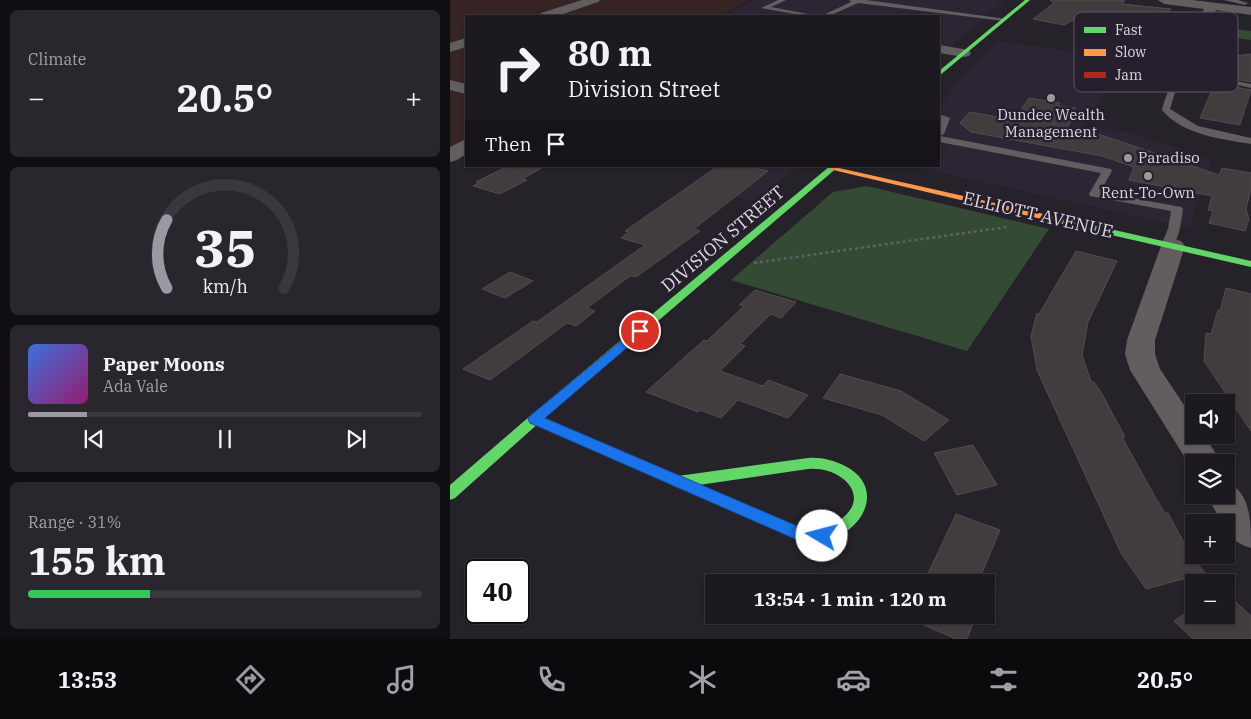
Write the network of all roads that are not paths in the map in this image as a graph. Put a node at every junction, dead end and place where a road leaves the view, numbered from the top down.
1 (594, 0) edge
2 (783, 0) edge
3 (852, 0) edge
4 (1028, 0) edge
5 (1164, 0) edge
6 (1227, 0) edge
7 (857, 1) edge
8 (1212, 6) junction
9 (1246, 6) edge
10 (919, 8) junction
11 (952, 12) junction
12 (1209, 12) edge
13 (548, 15) edge
14 (810, 15) edge
15 (826, 15) edge
16 (908, 15) edge
17 (1004, 19) junction
18 (940, 20) edge
19 (465, 42) edge
20 (450, 48) edge
21 (940, 49) edge
22 (964, 52) junction
23 (940, 73) edge
24 (1238, 84) edge
25 (450, 85) edge
26 (1251, 86) edge
27 (465, 89) edge
28 (1173, 92) edge
29 (940, 117) edge
30 (940, 132) edge
31 (940, 139) edge
32 (1251, 141) edge
33 (465, 146) edge
34 (450, 156) edge
35 (832, 167) edge
36 (1170, 246) junction
37 (1251, 264) edge
38 (535, 419) junction
39 (1199, 454) edge
40 (678, 482) junction
41 (450, 494) edge
42 (1230, 504) edge
43 (1251, 532) edge

1 - 13 street
2 - 14 lane
3 - 7 lane
4 - 17 main road
5 - 8 street
6 - 9 lane
7 - 10 lane
7 - 15 lane
8 - 9 street
8 - 12 street
10 - 11 lane
10 - 16 lane
11 - 17 lane
11 - 18 lane
17 - 22 main road
19 - 20 street
21 - 22 street
22 - 23 main road
24 - 26 lane
25 - 27 street
28 - 32 lane
29 - 30 lane
31 - 36 lane
33 - 34 street
35 - 36 main road, ELLIOTT AVENUE
35 - 38 main road, DIVISION STREET
36 - 37 main road, ELLIOTT AVENUE
36 - 39 street
38 - 40 main road
38 - 41 main road, DIVISION STREET
40 - 40 main road
42 - 43 street

